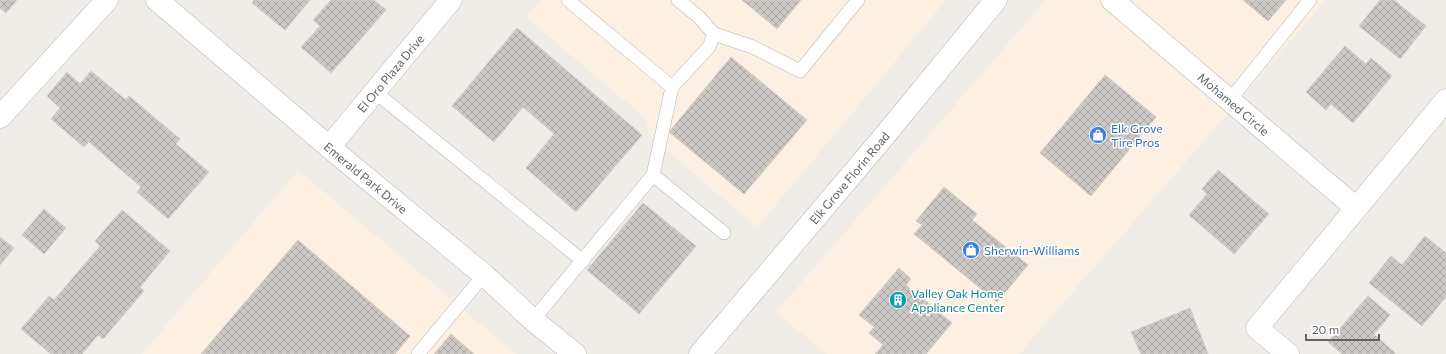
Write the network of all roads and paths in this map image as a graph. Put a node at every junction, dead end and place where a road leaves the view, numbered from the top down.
1 (107, 0) edge
2 (157, 0) edge
3 (451, 0) edge
4 (568, 0) edge
5 (678, 0) edge
6 (858, 0) edge
7 (996, 0) edge
8 (1112, 0) edge
9 (1310, 0) edge
10 (714, 34) junction
11 (672, 86) junction
12 (375, 92) junction
13 (1230, 100) junction
14 (1446, 100) edge
15 (0, 118) edge
16 (329, 147) junction
17 (653, 175) junction
18 (1356, 208) junction
19 (724, 233) dead end
20 (583, 260) junction
21 (484, 275) junction
22 (533, 320) junction
23 (418, 354) edge
24 (575, 354) edge
25 (700, 354) edge
26 (1288, 354) edge

1 - 15 street
2 - 16 street, Emerald Park Drive
3 - 12 street, El Oro Plaza Drive
4 - 11 lane
5 - 10 lane
6 - 10 lane
7 - 25 street, Elk Grove Florin Road
8 - 13 street, Mohamed Circle
9 - 13 lane
10 - 11 lane
11 - 17 lane
12 - 16 street, El Oro Plaza Drive
12 - 20 lane
13 - 18 street, Mohamed Circle
14 - 18 street
16 - 21 street, Emerald Park Drive
17 - 19 lane
17 - 20 lane
18 - 26 street
20 - 22 lane
21 - 22 street, Emerald Park Drive
21 - 23 lane
22 - 24 street, Emerald Park Drive

